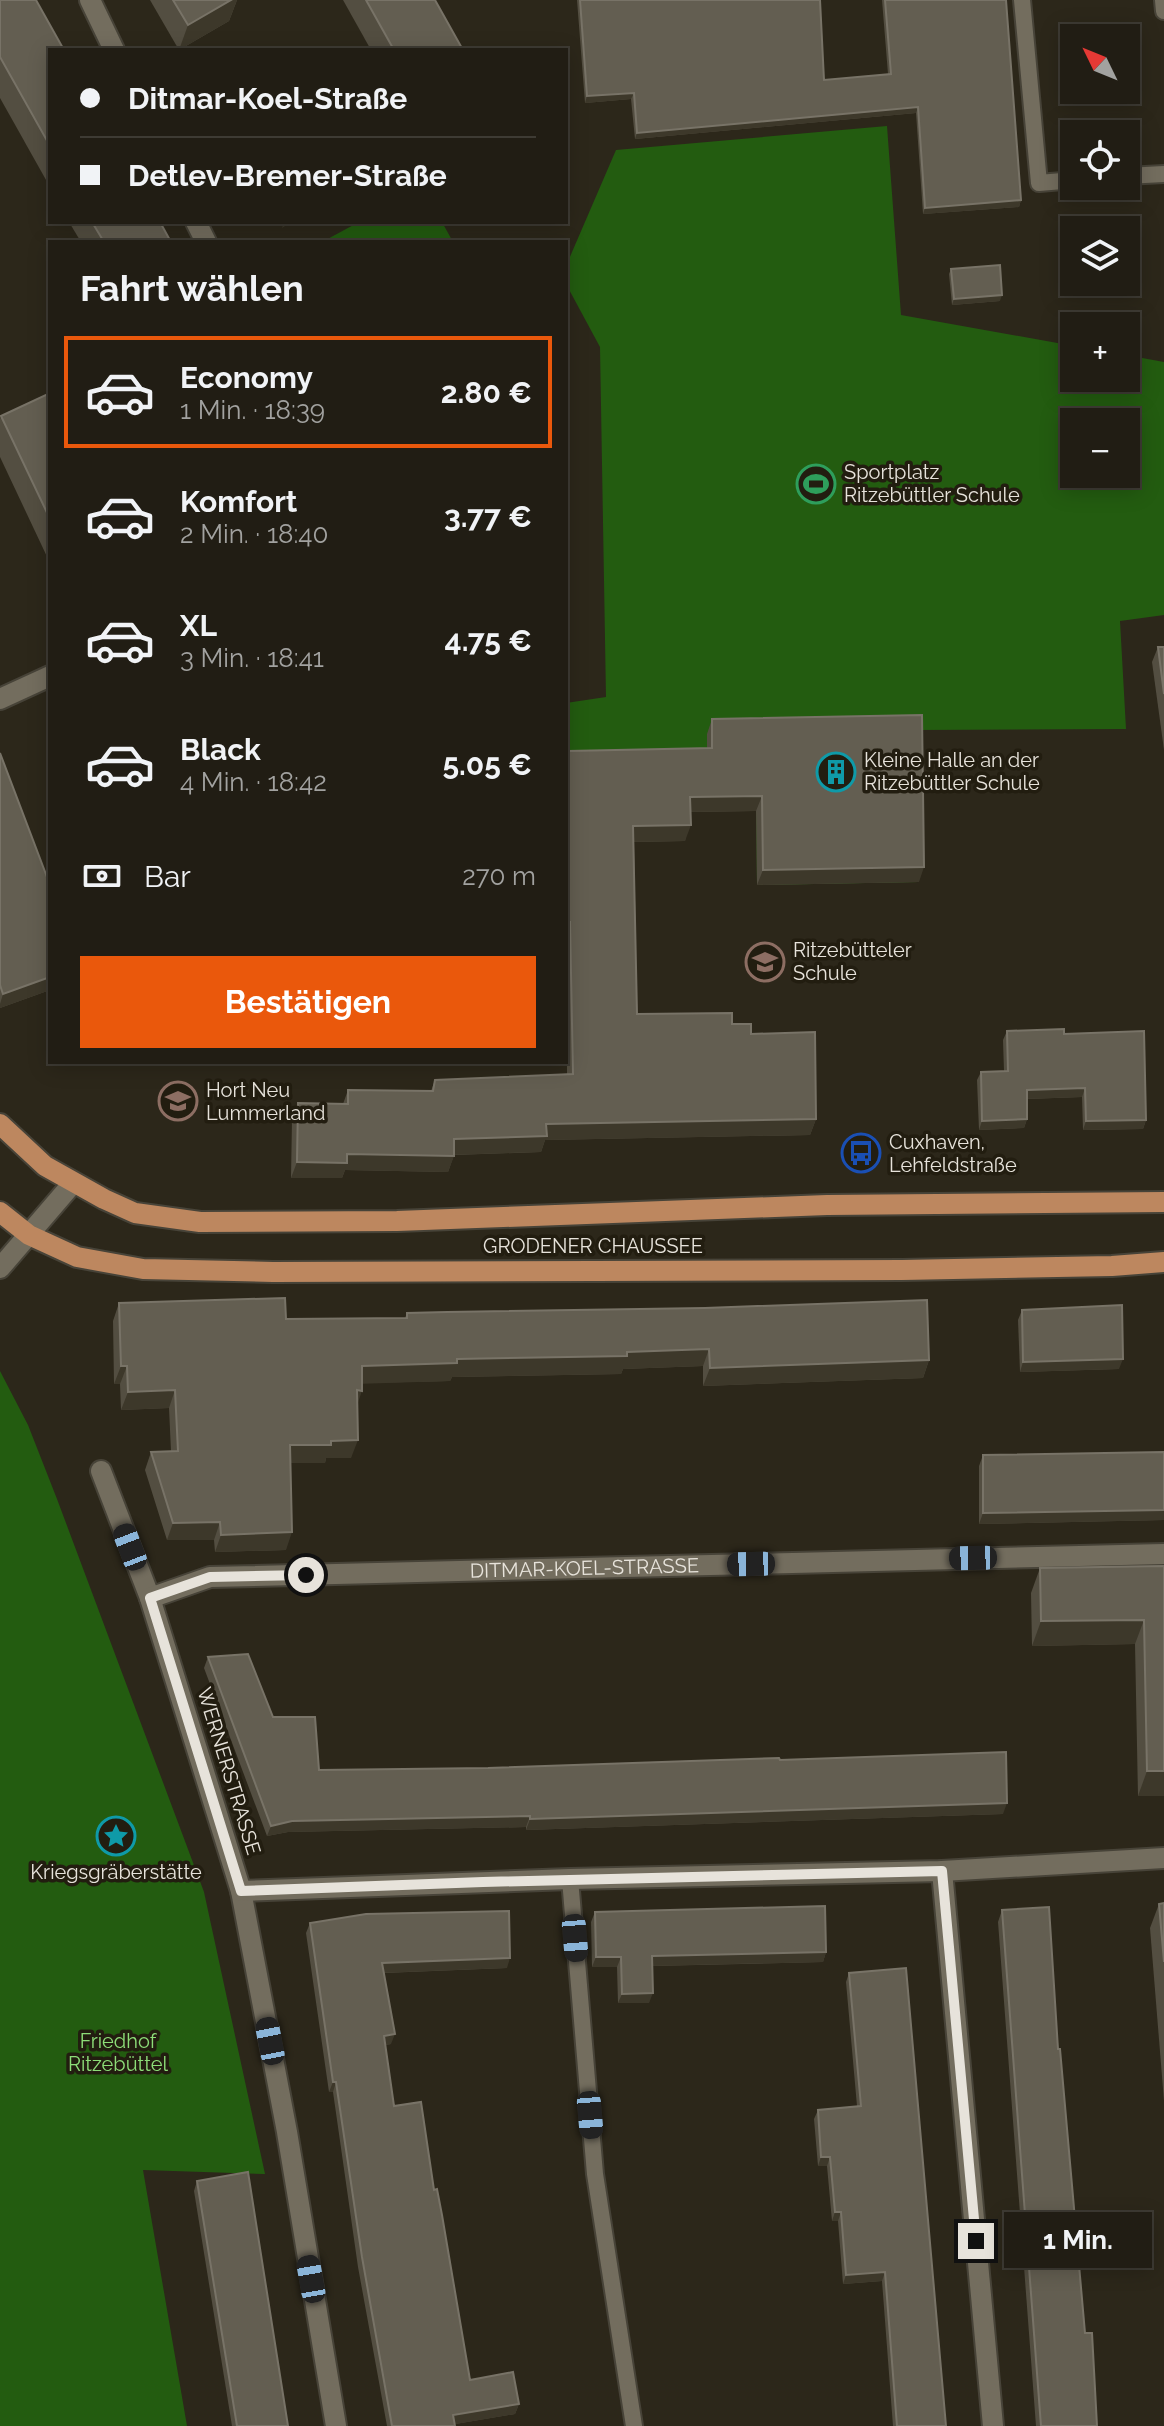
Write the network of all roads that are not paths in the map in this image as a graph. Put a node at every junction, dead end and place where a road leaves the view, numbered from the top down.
1 (90, 0) edge
2 (1022, 0) edge
3 (1163, 0) edge
4 (1164, 11) edge
5 (113, 48) edge
6 (1164, 174) edge
7 (1140, 175) edge
8 (1060, 181) edge
9 (48, 677) edge
10 (0, 699) edge
11 (0, 1124) edge
12 (73, 1183) junction
13 (1164, 1202) edge
14 (0, 1212) edge
15 (29, 1235) junction
16 (0, 1246) edge
17 (1164, 1262) edge
18 (0, 1268) edge
19 (101, 1471) dead end
20 (1164, 1554) edge
21 (150, 1598) junction
22 (1164, 1858) edge
23 (942, 1871) junction
24 (570, 1879) junction
25 (241, 1891) junction
26 (336, 2426) edge
27 (634, 2426) edge
28 (993, 2426) edge

1 - 5 street
2 - 8 lane
3 - 4 lane
6 - 7 lane
9 - 10 street
11 - 12 main road
12 - 13 main road, GRODENER CHAUSSEE
12 - 15 street
14 - 15 main road
15 - 16 street
15 - 17 main road, GRODENER CHAUSSEE
15 - 18 street
19 - 21 street, WERNERSTRASSE
20 - 21 street, DITMAR-KOEL-STRASSE
21 - 25 street, WERNERSTRASSE
22 - 23 street
23 - 24 street
23 - 28 street
24 - 25 street
24 - 27 lane
25 - 26 street, WERNERSTRASSE

